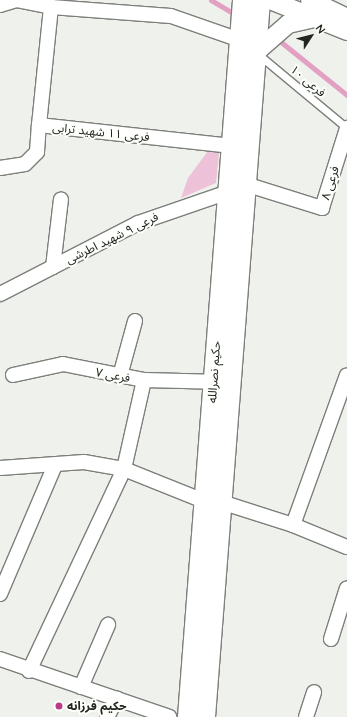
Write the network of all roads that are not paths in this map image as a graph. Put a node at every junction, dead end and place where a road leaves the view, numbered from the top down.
1 (310, 0) edge
2 (0, 5) edge
3 (51, 7) junction
4 (252, 14) edge
5 (313, 18) junction
6 (347, 18) edge
7 (347, 31) edge
8 (256, 52) junction
9 (39, 125) junction
10 (347, 128) edge
11 (232, 146) junction
12 (0, 168) edge
13 (237, 188) junction
14 (61, 199) dead end
15 (53, 267) junction
16 (4, 289) edge
17 (136, 321) dead end
18 (13, 375) dead end
19 (347, 375) edge
20 (120, 376) junction
21 (144, 380) junction
22 (222, 382) junction
23 (55, 465) junction
24 (0, 468) edge
25 (124, 468) junction
26 (213, 501) junction
27 (293, 525) junction
28 (347, 547) edge
29 (347, 588) edge
30 (0, 594) edge
31 (108, 625) dead end
32 (331, 639) dead end
33 (0, 659) edge
34 (29, 671) junction
35 (81, 687) junction
36 (314, 692) dead end
37 (117, 698) junction
38 (107, 717) edge
39 (169, 717) edge
40 (188, 717) edge
41 (205, 717) edge
42 (306, 717) edge

1 - 6 street
2 - 3 street
3 - 4 street
3 - 9 street
4 - 5 street
4 - 8 main road, حکیم نصرالله
4 - 11 main road, حکیم نصرالله
5 - 7 street
5 - 8 street
8 - 10 lane, فرعی ۱۰
8 - 13 main road, حکیم نصرالله
9 - 11 street, فرعی ۱۱ شهید ترابی
9 - 12 street, فرعی ۱۱ شهید ترابی
10 - 13 street, فرعی ۸
11 - 13 main road, حکیم نصرالله
13 - 15 street, فرعی ۹ شهید اطرشی
13 - 22 main road, حکیم نصرالله
14 - 15 street
15 - 16 street, فرعی ۹ شهید اطرشی
17 - 20 street
18 - 20 street, فرعی ۷
19 - 27 street
20 - 21 street, فرعی ۷
21 - 22 street, فرعی ۷
21 - 25 street
22 - 26 main road, حکیم نصرالله
23 - 24 street
23 - 25 street
23 - 30 street
25 - 26 street
25 - 34 street
26 - 27 street
26 - 40 main road, حکیم نصرالله
26 - 41 main road, حکیم نصرالله
27 - 28 street
29 - 32 street
31 - 35 street
33 - 34 street
34 - 35 street
35 - 37 street
36 - 42 street
37 - 38 street
37 - 39 street

